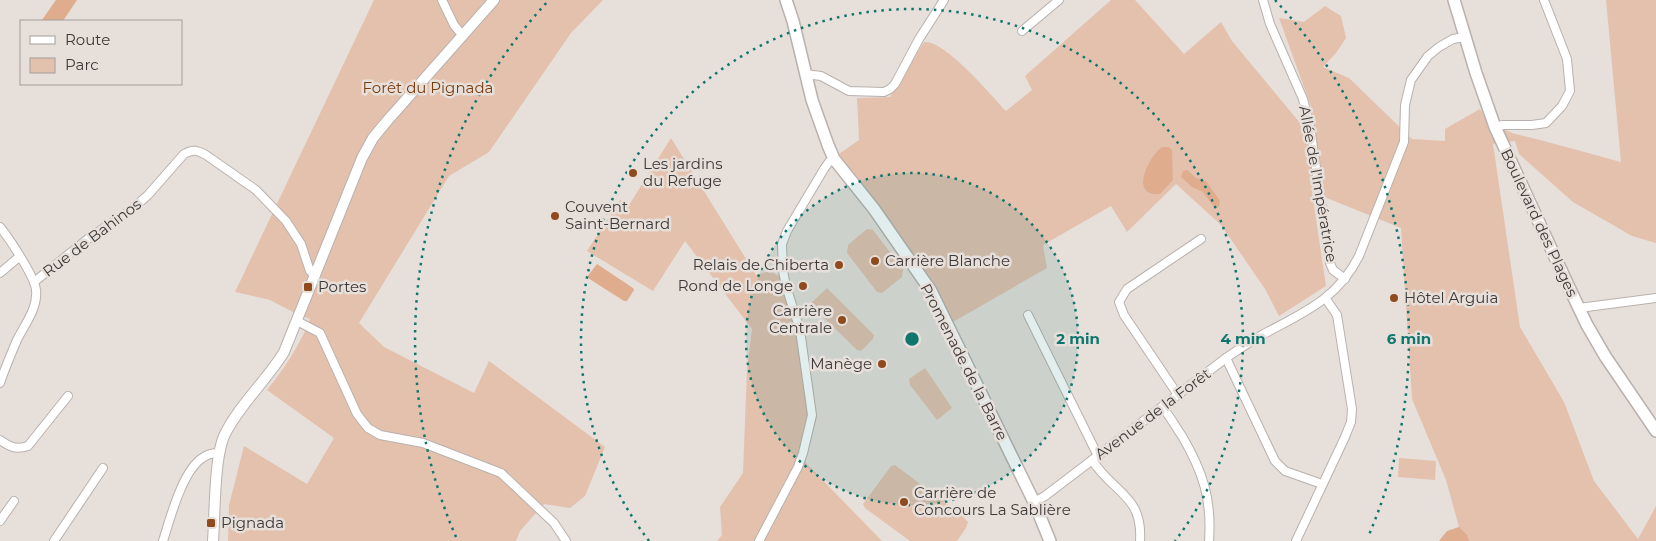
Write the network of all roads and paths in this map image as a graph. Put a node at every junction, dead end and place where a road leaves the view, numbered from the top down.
1 (442, 0) edge
2 (494, 0) edge
3 (786, 0) edge
4 (944, 0) edge
5 (1060, 0) edge
6 (1264, 0) edge
7 (1454, 0) edge
8 (1544, 0) edge
9 (1022, 31) dead end
10 (463, 36) junction
11 (1465, 37) junction
12 (806, 74) junction
13 (1495, 127) junction
14 (834, 159) junction
15 (1, 230) edge
16 (1201, 239) dead end
17 (19, 257) junction
18 (0, 273) edge
19 (316, 276) junction
20 (1345, 279) junction
21 (34, 282) junction
22 (1656, 298) edge
23 (1326, 299) junction
24 (1579, 308) junction
25 (1028, 315) dead end
26 (297, 321) junction
27 (1226, 358) junction
28 (0, 383) edge
29 (1178, 394) junction
30 (68, 396) dead end
31 (1162, 407) junction
32 (1656, 431) edge
33 (0, 440) edge
34 (219, 453) junction
35 (1095, 458) junction
36 (103, 468) dead end
37 (1322, 484) junction
38 (14, 501) dead end
39 (1034, 502) junction
40 (0, 521) edge
41 (54, 541) edge
42 (163, 541) edge
43 (214, 541) edge
44 (566, 541) edge
45 (759, 541) edge
46 (1050, 541) edge
47 (1140, 541) edge
48 (1209, 541) edge
49 (1296, 541) edge

1 - 10 street
2 - 10 street
3 - 12 main road, Promenade de la Barre
4 - 12 street
5 - 9 street
6 - 20 street, Allée de l'Impératrice
7 - 11 main road, Boulevard des Plages
8 - 13 street
10 - 19 street
11 - 13 main road, Boulevard des Plages
11 - 20 street, Avenue de la Forêt
12 - 14 main road, Promenade de la Barre
13 - 24 main road, Boulevard des Plages
14 - 39 main road, Promenade de la Barre
14 - 45 street
15 - 17 street, Rue de Bahinos
16 - 29 street
17 - 18 street
17 - 21 street, Rue de Bahinos
19 - 21 street, Rue de Bahinos
19 - 26 street
20 - 23 street, Avenue de la Forêt
21 - 28 street
22 - 24 street
23 - 27 street, Avenue de la Forêt
23 - 37 street
24 - 32 main road, Boulevard des Plages
25 - 35 street
26 - 34 street
26 - 44 street
27 - 29 street, Avenue de la Forêt
27 - 37 street
29 - 31 street, Avenue de la Forêt
30 - 33 street
31 - 35 street, Avenue de la Forêt
31 - 48 street
34 - 42 street
34 - 43 street
35 - 39 street, Avenue de la Forêt
35 - 47 street
36 - 41 street
37 - 49 street
38 - 40 street
39 - 46 main road, Promenade de la Barre

